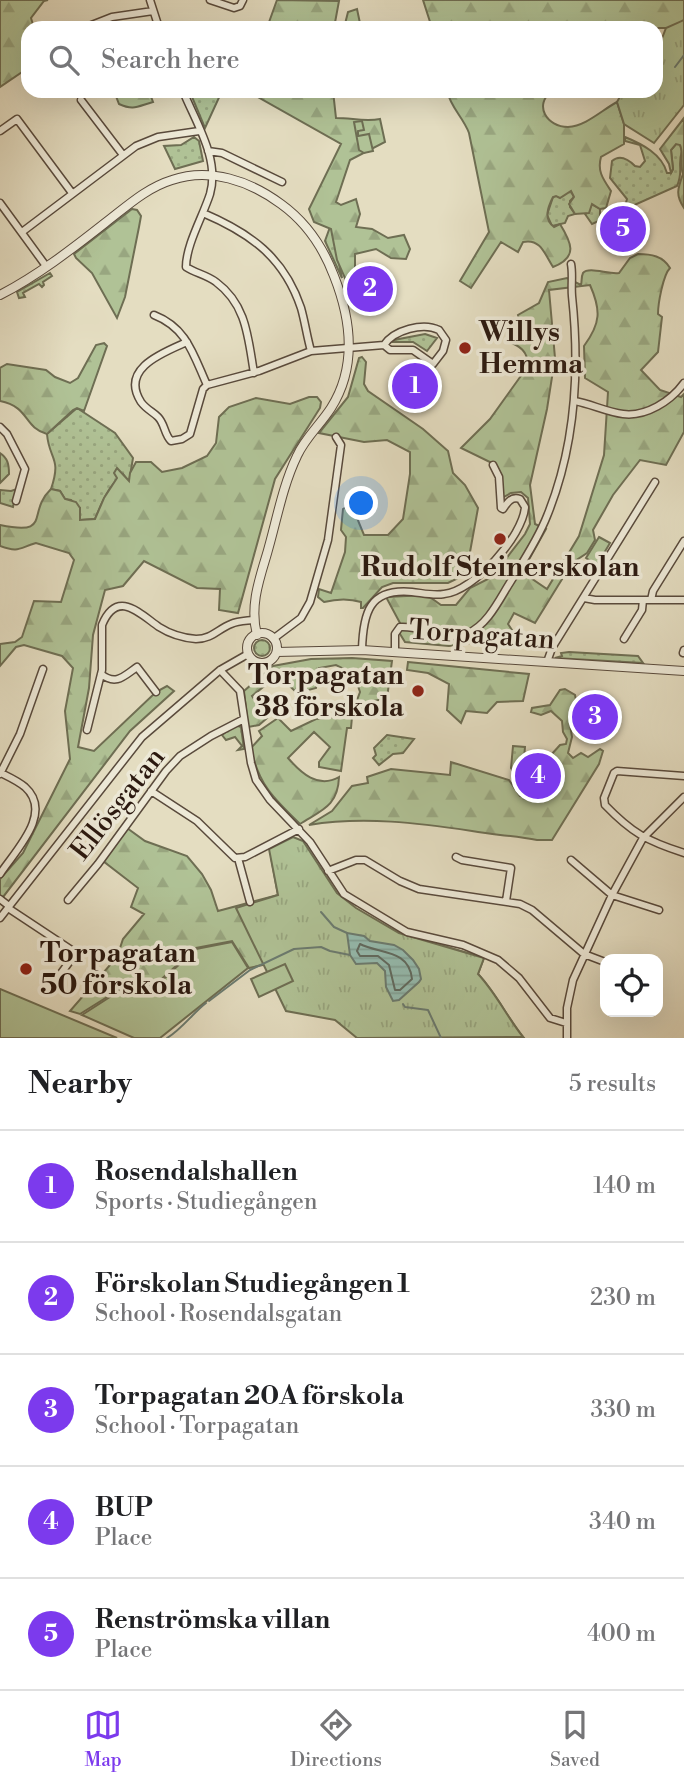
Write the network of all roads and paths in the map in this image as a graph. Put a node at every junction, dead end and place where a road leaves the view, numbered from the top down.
1 (150, 0) edge
2 (210, 0) edge
3 (243, 0) edge
4 (153, 11) junction
5 (102, 21) edge
6 (157, 21) edge
7 (186, 98) edge
8 (81, 100) dead end
9 (0, 131) edge
10 (199, 131) junction
11 (208, 151) junction
12 (124, 155) junction
13 (212, 175) junction
14 (282, 182) dead end
15 (72, 193) junction
16 (0, 203) edge
17 (203, 213) junction
18 (22, 232) junction
19 (571, 264) dead end
20 (46, 266) junction
21 (0, 295) edge
22 (153, 315) dead end
23 (187, 342) junction
24 (384, 345) junction
25 (349, 347) junction
26 (311, 351) junction
27 (254, 373) junction
28 (684, 383) edge
29 (207, 385) junction
30 (575, 401) junction
31 (0, 427) edge
32 (336, 437) dead end
33 (493, 465) dead end
34 (655, 482) dead end
35 (16, 501) dead end
36 (684, 541) edge
37 (584, 598) junction
38 (647, 600) junction
39 (684, 600) edge
40 (253, 620) junction
41 (257, 635) junction
42 (273, 639) junction
43 (624, 639) dead end
44 (362, 650) junction
45 (276, 652) junction
46 (395, 652) junction
47 (248, 654) junction
48 (547, 662) junction
49 (43, 668) dead end
50 (220, 670) junction
51 (684, 671) edge
52 (101, 674) junction
53 (156, 692) dead end
54 (244, 719) junction
55 (87, 730) dead end
56 (0, 774) edge
57 (684, 776) edge
58 (151, 791) junction
59 (684, 797) edge
60 (299, 829) junction
61 (643, 838) junction
62 (684, 852) edge
63 (456, 857) dead end
64 (238, 858) junction
65 (571, 860) dead end
66 (328, 871) junction
67 (0, 874) edge
68 (612, 895) junction
69 (0, 899) edge
70 (68, 900) dead end
71 (506, 901) junction
72 (250, 902) dead end
73 (8, 907) junction
74 (659, 910) dead end
75 (0, 918) edge
76 (584, 954) junction
77 (600, 960) edge
78 (47, 992) dead end
79 (566, 1023) junction
80 (567, 1038) edge

1 - 4 street
2 - 3 street
4 - 5 street
4 - 6 street
7 - 10 street
8 - 12 street
9 - 15 street
10 - 11 street
10 - 12 street
11 - 13 street
11 - 14 street
12 - 15 street
13 - 17 street
13 - 20 street
13 - 25 street
15 - 18 street
16 - 18 street
17 - 26 street
17 - 27 street
18 - 20 street
19 - 30 street
20 - 21 street
22 - 23 street
23 - 29 street
23 - 29 street
24 - 24 street
24 - 25 street
25 - 26 street
25 - 40 street
26 - 27 street
27 - 29 street
28 - 30 street
30 - 46 street
31 - 35 street
32 - 42 street
33 - 44 street
34 - 37 street
36 - 38 street
37 - 38 street
37 - 48 street
38 - 39 street
38 - 43 street
40 - 41 street
40 - 52 street
41 - 42 street
41 - 47 street
42 - 45 street
44 - 45 street, Torpagatan
44 - 46 street, Torpagatan
45 - 47 street
46 - 48 street, Torpagatan
47 - 50 street
48 - 51 street, Torpagatan
49 - 56 street
50 - 54 street
50 - 73 street
52 - 53 street
52 - 55 street
54 - 58 street, Ellösgatan
54 - 60 street
56 - 67 street
57 - 61 street
58 - 64 street
58 - 70 street, Ellösgatan
59 - 61 street
60 - 64 street
60 - 66 street
61 - 62 street
61 - 68 street
63 - 71 street
64 - 72 street
65 - 68 street
66 - 71 street
66 - 79 street
68 - 74 street
68 - 76 street
69 - 73 street
71 - 76 street
73 - 75 street
73 - 78 street
76 - 77 street
76 - 79 street
79 - 80 street

